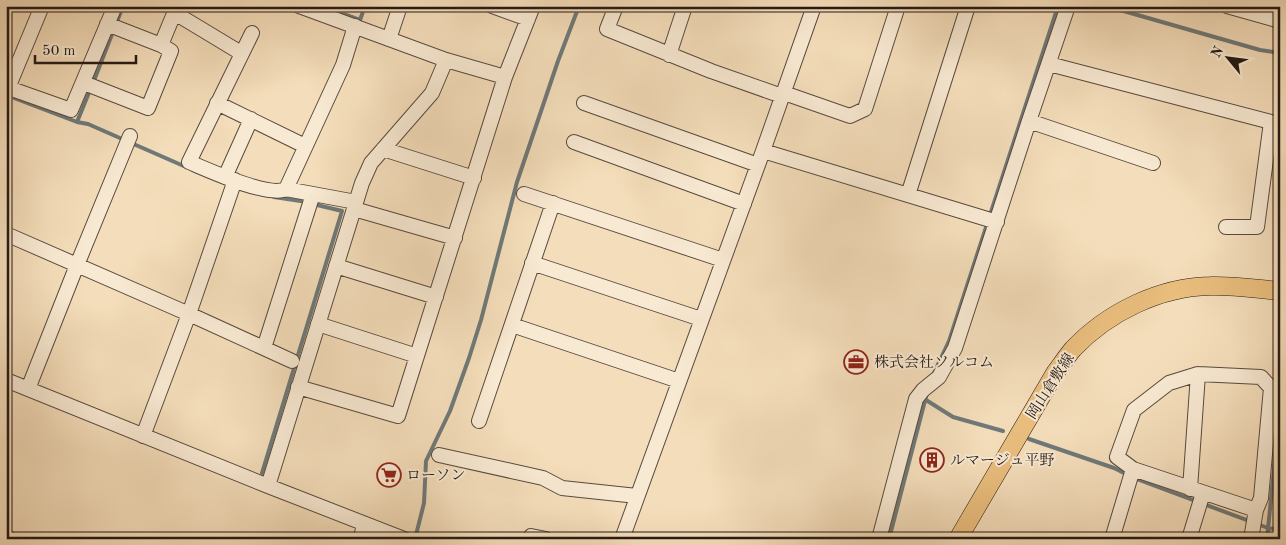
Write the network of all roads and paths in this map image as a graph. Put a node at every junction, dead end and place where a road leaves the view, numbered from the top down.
1 (42, 6) edge
2 (115, 6) edge
3 (298, 6) edge
4 (400, 6) edge
5 (492, 6) edge
6 (616, 6) edge
7 (686, 6) edge
8 (814, 6) edge
9 (898, 6) edge
10 (968, 6) edge
11 (1068, 6) edge
12 (1227, 6) edge
13 (530, 13) edge
14 (1280, 21) edge
15 (112, 26) junction
16 (355, 26) junction
17 (252, 33) dead end
18 (389, 39) junction
19 (161, 45) junction
20 (241, 54) junction
21 (669, 54) junction
22 (446, 60) junction
23 (1049, 64) junction
24 (505, 77) junction
25 (89, 85) junction
26 (7, 87) edge
27 (783, 94) junction
28 (584, 102) dead end
29 (217, 103) junction
30 (251, 119) junction
31 (1029, 121) junction
32 (129, 140) dead end
33 (574, 142) dead end
34 (305, 146) junction
35 (383, 149) junction
36 (763, 151) junction
37 (1153, 163) dead end
38 (758, 165) junction
39 (474, 178) junction
40 (230, 179) junction
41 (286, 189) junction
42 (524, 194) dead end
43 (908, 195) junction
44 (311, 200) junction
45 (553, 203) junction
46 (744, 204) junction
47 (355, 205) junction
48 (991, 220) junction
49 (1226, 227) dead end
50 (6, 234) edge
51 (455, 238) junction
52 (723, 260) junction
53 (532, 263) junction
54 (77, 265) junction
55 (336, 266) junction
56 (1280, 291) edge
57 (436, 297) junction
58 (189, 314) junction
59 (701, 319) junction
60 (318, 324) junction
61 (512, 325) junction
62 (264, 348) junction
63 (418, 356) junction
64 (292, 361) dead end
65 (1198, 374) junction
66 (6, 380) edge
67 (678, 381) junction
68 (298, 387) junction
69 (28, 389) junction
70 (479, 421) dead end
71 (143, 436) junction
72 (439, 455) dead end
73 (1132, 474) junction
74 (268, 486) junction
75 (637, 496) junction
76 (1198, 497) junction
77 (1253, 523) edge
78 (365, 524) junction
79 (532, 536) dead end
80 (360, 539) edge
81 (404, 539) edge
82 (546, 539) edge
83 (622, 539) edge
84 (879, 539) edge
85 (958, 539) edge
86 (1112, 539) edge
87 (1189, 539) edge

1 - 26 street
2 - 15 street
3 - 16 street
4 - 18 street
5 - 13 street
6 - 21 street
7 - 21 street
8 - 27 street
9 - 27 street
10 - 43 street
11 - 23 street
12 - 14 street
13 - 24 street
15 - 19 street
15 - 25 street
16 - 18 street
16 - 34 street
17 - 20 street
18 - 22 street
19 - 20 street
19 - 25 street
20 - 29 street
21 - 27 street
22 - 24 street
22 - 35 street
23 - 31 street
23 - 49 street
24 - 39 street
25 - 26 street
27 - 36 street
28 - 38 street
29 - 30 street
29 - 40 street
30 - 34 street
30 - 40 street
31 - 37 street
31 - 48 street
32 - 54 street
33 - 46 street
34 - 41 street
35 - 39 street
35 - 47 street
36 - 38 street
36 - 43 street
38 - 46 street
39 - 51 street
40 - 41 street
40 - 58 street
41 - 44 street
42 - 45 street
43 - 48 street
44 - 47 street
44 - 62 street
45 - 52 street
45 - 53 street
46 - 52 street
47 - 51 street
47 - 55 street
48 - 84 street
50 - 54 street
51 - 57 street
52 - 59 street
53 - 59 street
53 - 61 street
54 - 58 street
54 - 69 street
55 - 57 street
55 - 60 street
56 - 85 main road, 岡山倉敷線
57 - 63 street
58 - 62 street
58 - 71 street
59 - 67 street
60 - 63 street
60 - 68 street
61 - 67 street
61 - 70 street
62 - 64 street
63 - 68 street
65 - 73 street
65 - 76 street
65 - 77 street
66 - 69 street
67 - 75 street
68 - 74 street
69 - 71 street
71 - 74 street
72 - 75 street
73 - 76 street
73 - 86 street
74 - 78 street
75 - 83 street
76 - 77 street
76 - 87 street
78 - 80 street
78 - 81 street
79 - 82 street

